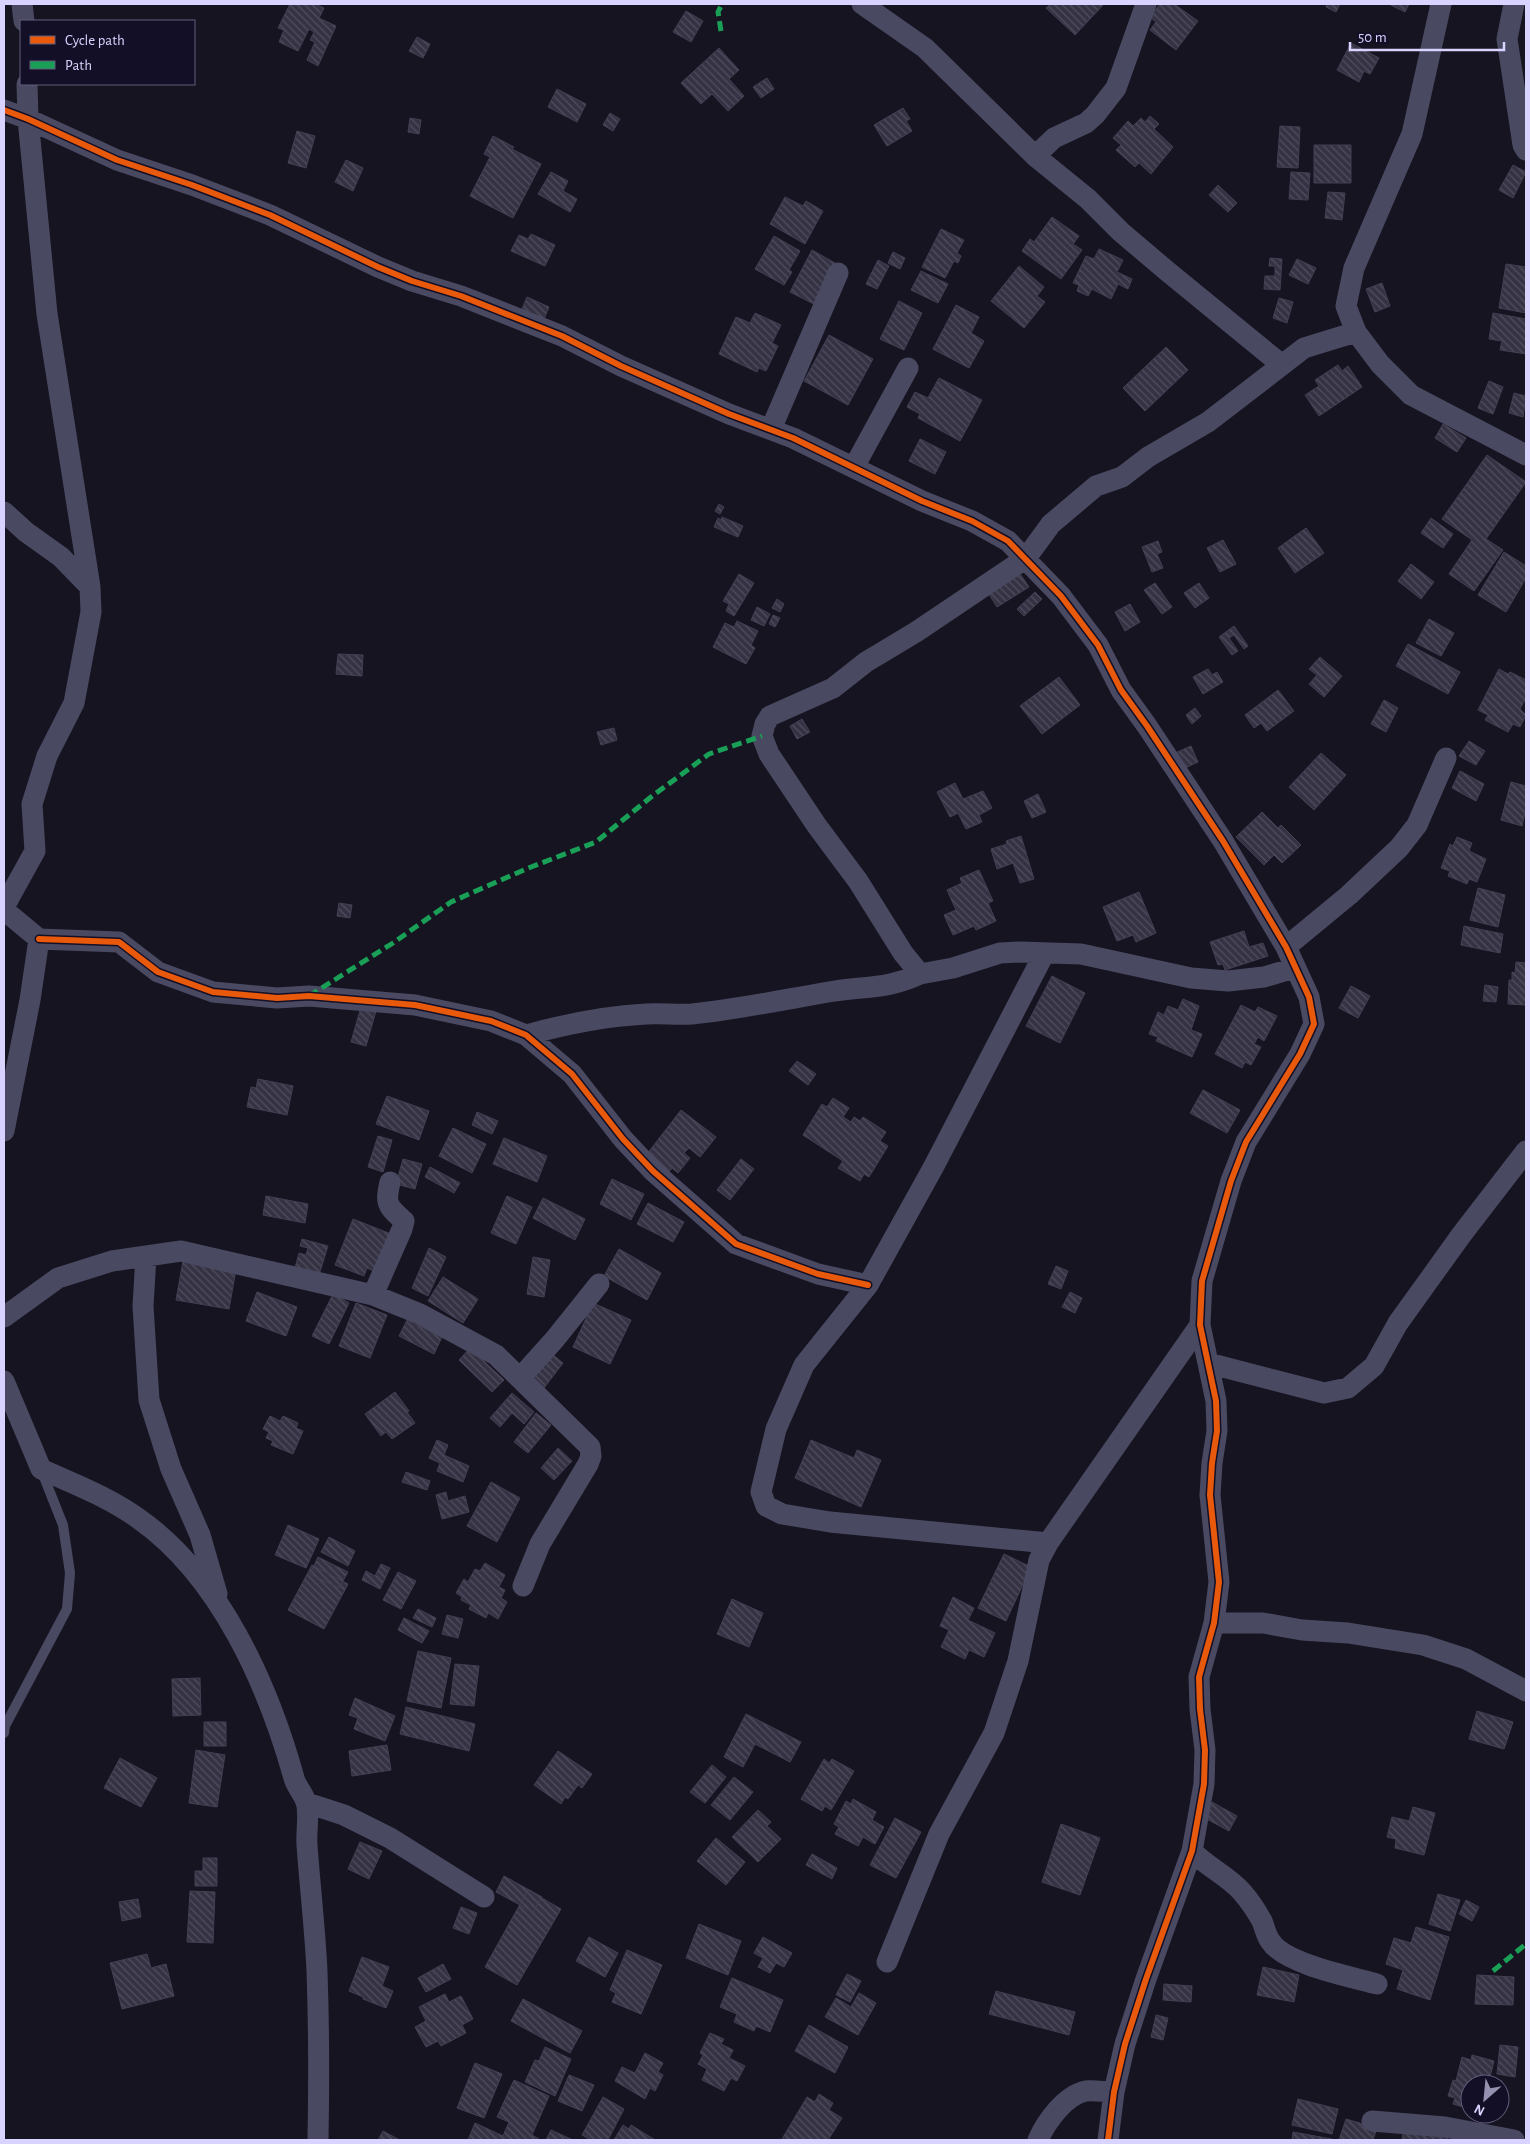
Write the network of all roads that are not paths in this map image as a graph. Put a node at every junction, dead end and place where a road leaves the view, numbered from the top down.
1 (22, 4) edge
2 (862, 4) edge
3 (1146, 4) edge
4 (1441, 4) edge
5 (1514, 4) edge
6 (24, 20) edge
7 (1517, 38) edge
8 (28, 85) edge
9 (4, 110) edge
10 (28, 119) junction
11 (1526, 150) edge
12 (1035, 156) junction
13 (838, 273) dead end
14 (1356, 332) junction
15 (1282, 365) junction
16 (908, 368) dead end
17 (770, 430) junction
18 (1526, 454) edge
19 (854, 467) junction
20 (4, 512) edge
21 (1026, 558) junction
22 (90, 587) junction
23 (1446, 758) dead end
24 (4, 909) edge
25 (38, 939) junction
26 (1286, 947) junction
27 (1044, 954) junction
28 (1294, 968) junction
29 (920, 974) junction
30 (526, 1035) junction
31 (4, 1131) edge
32 (1526, 1151) edge
33 (390, 1182) dead end
34 (146, 1256) junction
35 (599, 1284) dead end
36 (868, 1285) junction
37 (373, 1295) junction
38 (4, 1317) edge
39 (1200, 1325) junction
40 (1208, 1363) junction
41 (520, 1378) junction
42 (4, 1381) edge
43 (41, 1468) junction
44 (1048, 1543) junction
45 (523, 1586) dead end
46 (220, 1603) junction
47 (1214, 1623) junction
48 (1526, 1690) edge
49 (4, 1733) edge
50 (307, 1803) junction
51 (1192, 1851) junction
52 (484, 1897) dead end
53 (887, 1962) dead end
54 (1377, 1984) dead end
55 (1114, 2092) junction
56 (1372, 2121) dead end
57 (318, 2140) edge
58 (1038, 2140) edge
59 (1108, 2140) edge
60 (1514, 2140) edge

1 - 6 street
2 - 12 street
3 - 12 street
4 - 14 street
5 - 7 street
7 - 11 street
8 - 10 street
9 - 10 street
10 - 17 street
10 - 22 street
12 - 15 street
13 - 17 street
14 - 15 street
14 - 18 street
15 - 21 street
16 - 19 street
17 - 19 street
19 - 21 street
20 - 22 street
21 - 26 street
21 - 29 street
22 - 24 street
23 - 26 street
24 - 25 street
25 - 30 street
25 - 31 street
26 - 28 street
27 - 28 street
27 - 29 street
27 - 36 street
28 - 39 street
29 - 30 street
30 - 36 street
32 - 40 street
33 - 37 street
34 - 37 street
34 - 38 street
34 - 46 street
35 - 41 street
36 - 44 street
37 - 41 street
39 - 40 street
39 - 44 street
40 - 47 street
41 - 45 street
42 - 43 street
43 - 46 street
43 - 49 lane
44 - 53 street
46 - 50 street
47 - 48 street
47 - 51 street
50 - 52 street
50 - 57 street
51 - 54 street
51 - 55 street
55 - 58 street
55 - 59 street
56 - 60 street

